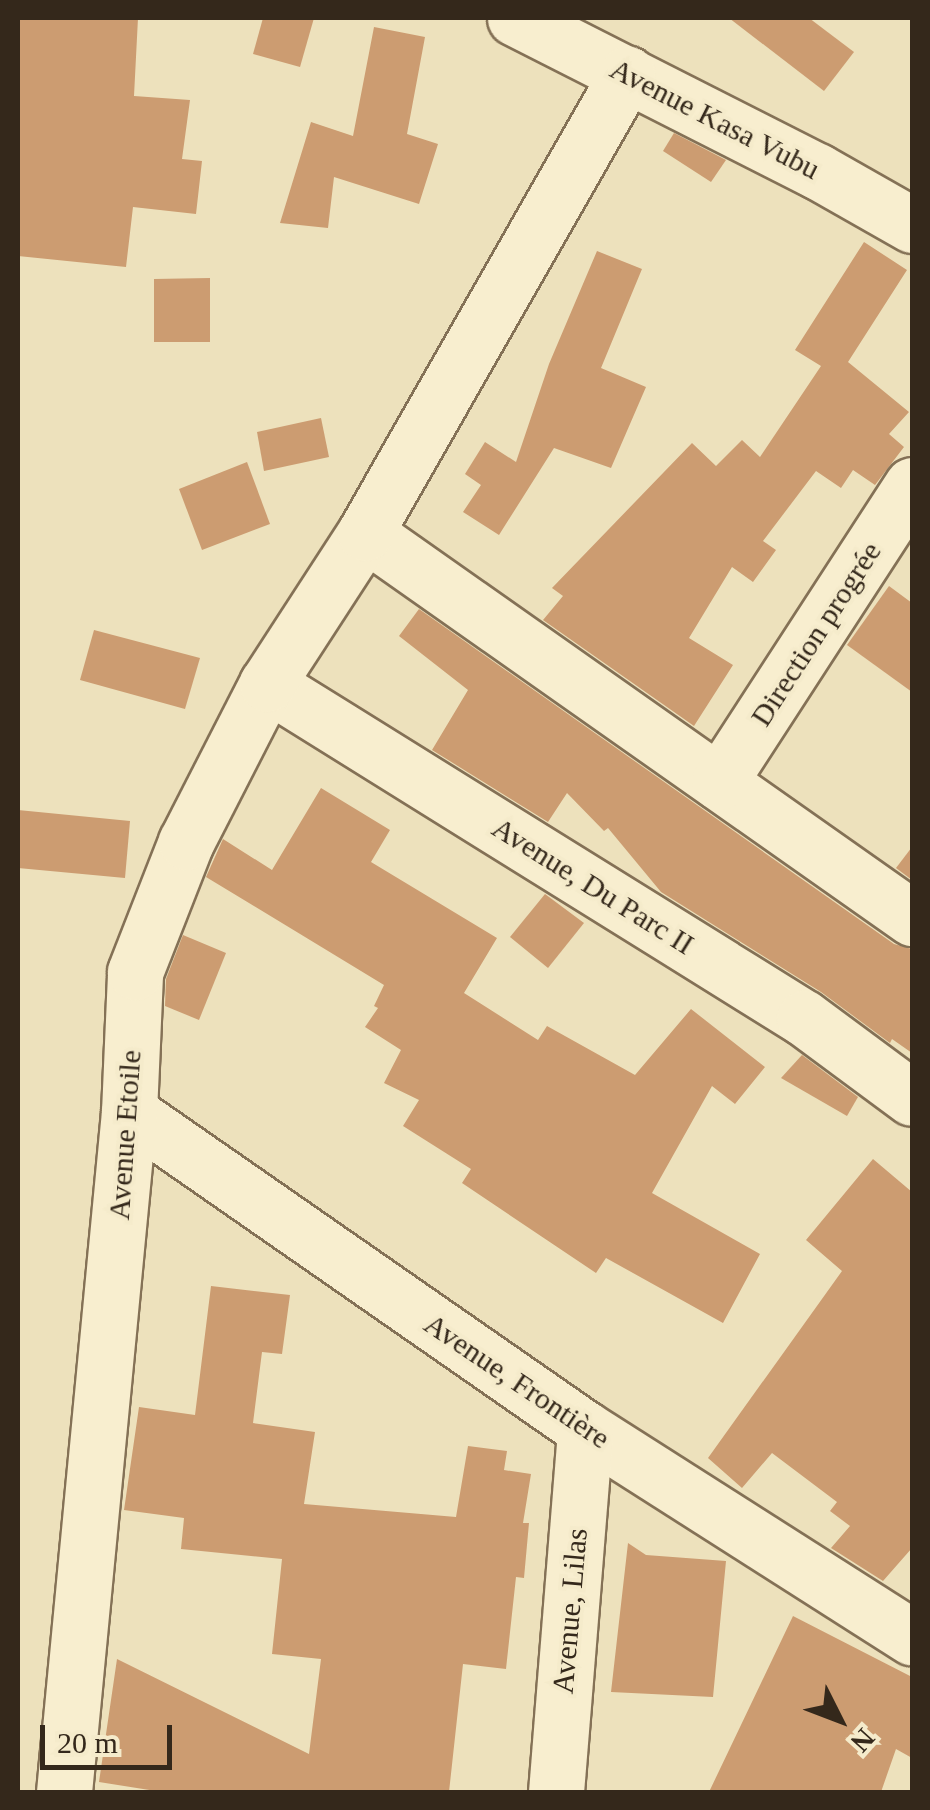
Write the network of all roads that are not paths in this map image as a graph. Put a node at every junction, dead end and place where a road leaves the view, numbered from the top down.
1 (515, 18) edge
2 (628, 74) junction
3 (912, 226) edge
4 (912, 485) edge
5 (365, 532) junction
6 (268, 684) junction
7 (720, 782) junction
8 (912, 918) edge
9 (912, 1098) edge
10 (129, 1112) junction
11 (584, 1429) junction
12 (912, 1638) edge
13 (64, 1792) edge
14 (556, 1792) edge

1 - 2 street, Avenue Kasa Vubu
2 - 3 street, Avenue Kasa Vubu
2 - 5 street, Avenue Etoile
4 - 7 street, Direction progrée
5 - 6 street, Avenue Etoile
5 - 7 street
6 - 9 street, Avenue, Du Parc II
6 - 10 street, Avenue Etoile
7 - 8 street
10 - 11 street, Avenue, Frontière
10 - 13 street, Avenue Etoile
11 - 12 street, Avenue, Frontière
11 - 14 street, Avenue, Lilas

